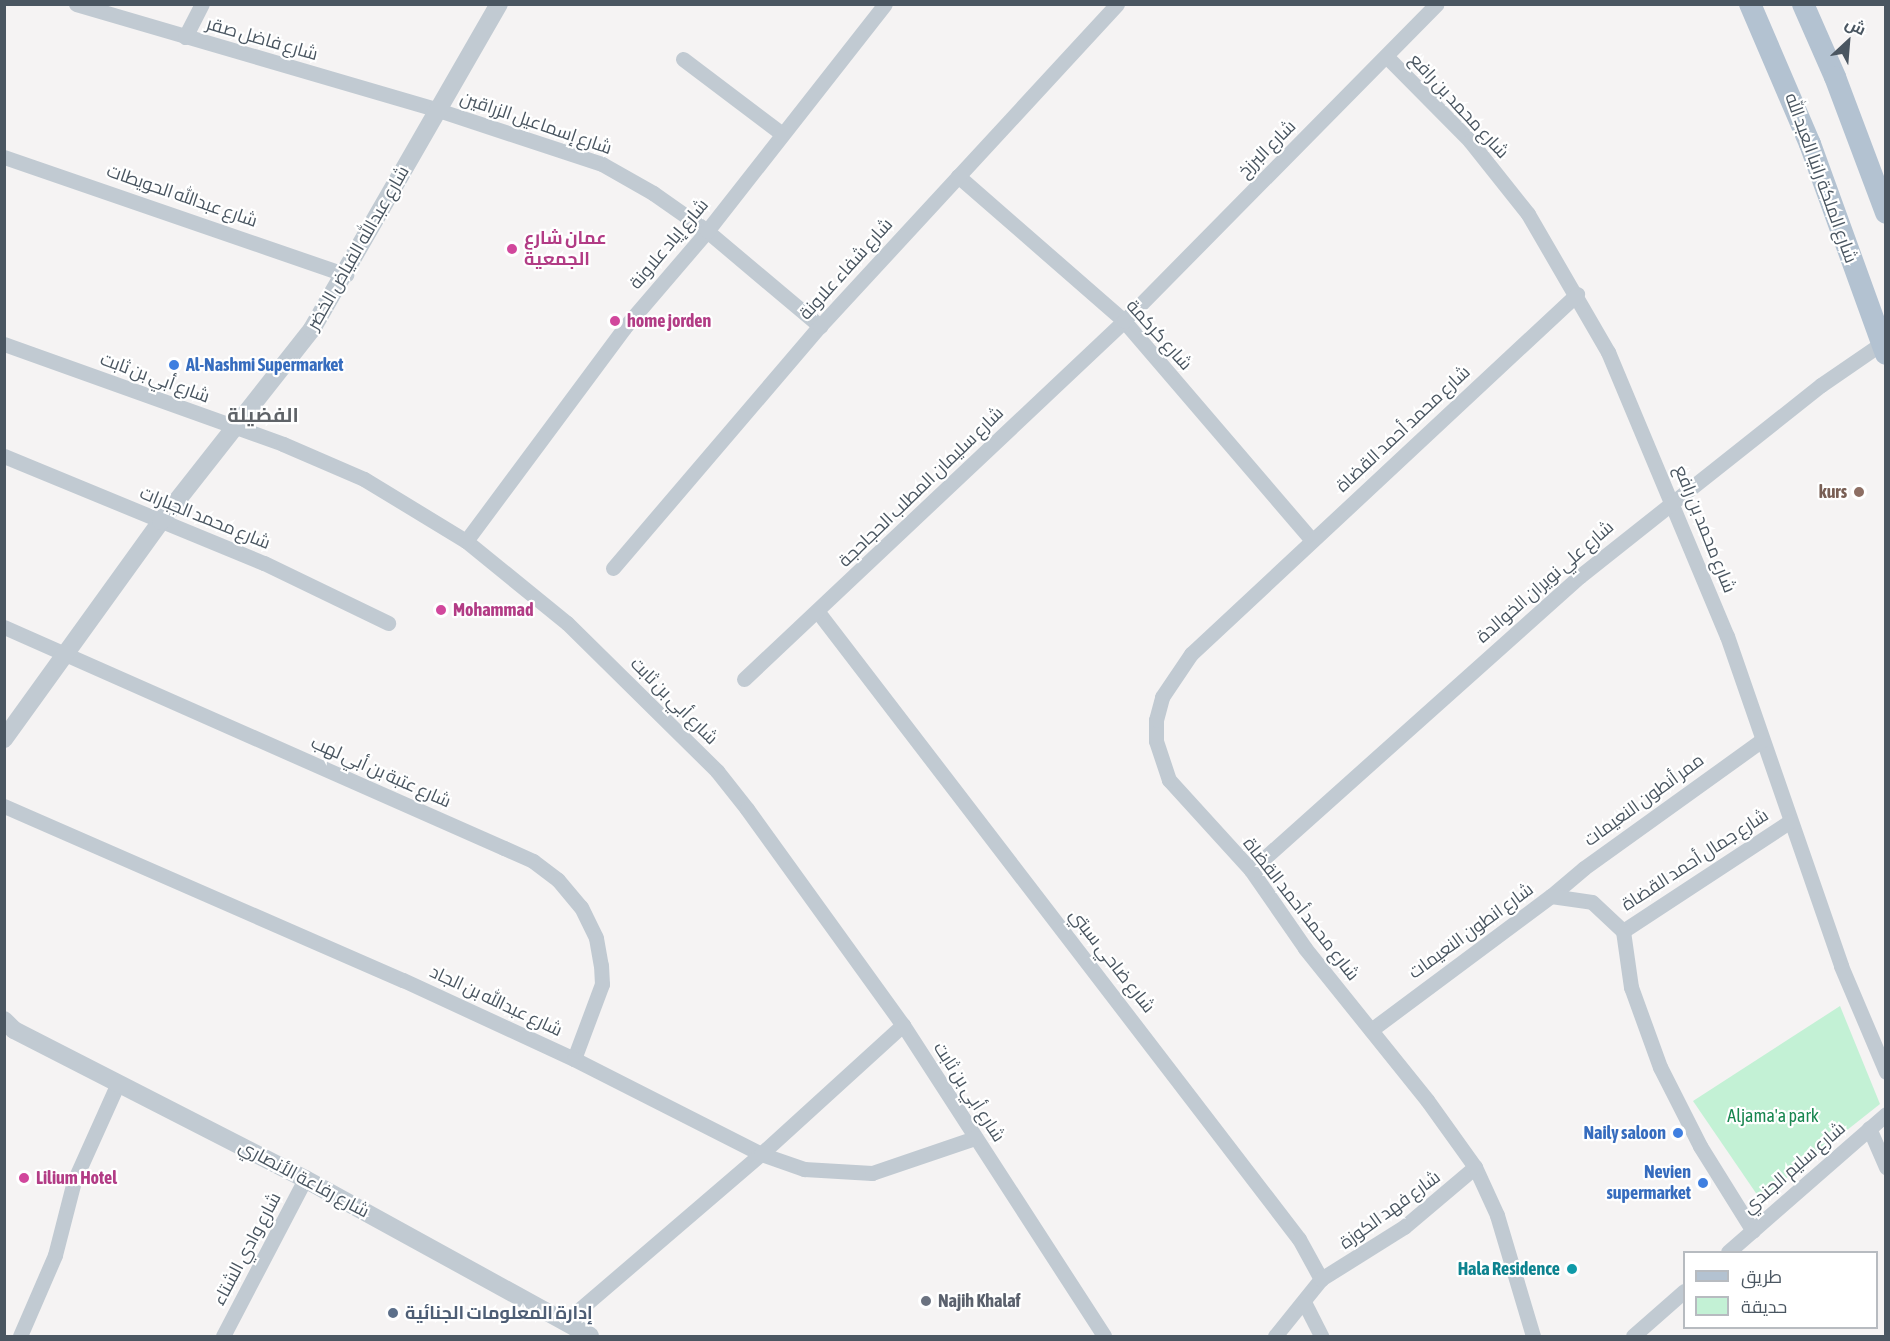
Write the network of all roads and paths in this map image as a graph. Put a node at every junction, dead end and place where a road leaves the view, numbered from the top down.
1 (76, 4) edge
2 (202, 4) edge
3 (499, 4) edge
4 (885, 4) edge
5 (1117, 4) edge
6 (1437, 4) edge
7 (1750, 4) edge
8 (1803, 4) edge
9 (185, 37) junction
10 (1386, 56) junction
11 (683, 59) dead end
12 (438, 110) junction
13 (782, 135) junction
14 (4, 157) edge
15 (958, 176) junction
16 (1886, 213) edge
17 (707, 231) junction
18 (346, 275) junction
19 (1577, 294) junction
20 (1124, 321) junction
21 (820, 326) junction
22 (4, 344) edge
23 (1884, 349) edge
24 (232, 428) junction
25 (4, 456) edge
26 (1674, 503) junction
27 (161, 521) junction
28 (1312, 540) junction
29 (466, 541) junction
30 (613, 568) dead end
31 (818, 612) junction
32 (388, 623) dead end
33 (4, 627) edge
34 (66, 654) junction
35 (744, 679) dead end
36 (4, 739) edge
37 (1762, 740) junction
38 (4, 806) edge
39 (1790, 822) junction
40 (1251, 870) junction
41 (1551, 896) junction
42 (1623, 931) junction
43 (903, 1025) junction
44 (8, 1026) edge
45 (1371, 1030) junction
46 (574, 1059) junction
47 (1886, 1072) edge
48 (118, 1083) junction
49 (1886, 1114) edge
50 (1869, 1128) junction
51 (975, 1138) junction
52 (761, 1155) junction
53 (1475, 1167) junction
54 (1886, 1167) edge
55 (305, 1179) junction
56 (1752, 1231) junction
57 (1729, 1251) edge
58 (1322, 1279) junction
59 (1683, 1292) edge
60 (1305, 1304) junction
61 (566, 1321) junction
62 (20, 1336) edge
63 (223, 1336) edge
64 (590, 1336) edge
65 (1104, 1336) edge
66 (1275, 1336) edge
67 (1321, 1336) edge
68 (1533, 1336) edge
69 (1633, 1336) edge

1 - 9 street, شارع فاضل صقر
2 - 9 street
3 - 12 street, شارع عبدالله الفياض الخضر
4 - 13 street, شارع إياد علاونة
5 - 15 street, شارع شفاء علاونة
6 - 10 street, شارع البرزخ
7 - 23 main road, شارع الملكة رانيا العبد الله
8 - 16 main road
9 - 12 street, شارع فاضل صقر
10 - 19 street, شارع محمد بن رافع
10 - 20 street, شارع البرزخ
11 - 13 street
12 - 17 street, شارع إسماعيل الزراقين
12 - 18 street, شارع عبدالله الفياض الخضر
13 - 17 street, شارع إياد علاونة
14 - 18 street, شارع عبدالله الحويطات
15 - 20 street, شارع كركمة
15 - 21 street, شارع شفاء علاونة
17 - 21 street, شارع إسماعيل الزراقين
17 - 29 street, شارع إياد علاونة
18 - 24 street, شارع عبدالله الفياض الخضر
19 - 26 street, شارع محمد بن رافع
19 - 28 street, شارع محمد أحمد القضاة
20 - 28 street, شارع كركمة
20 - 31 street, شارع سليمان المطلب الحجاحجة
21 - 30 street, شارع شفاء علاونة
22 - 24 street, شارع أبي بن ثابت
23 - 26 street, شارع علي نويران الخوالدة
24 - 27 street, شارع عبدالله الفياض الخضر
24 - 29 street, شارع أبي بن ثابت
25 - 27 street, شارع محمد الجبارات
26 - 37 street, شارع محمد بن رافع
26 - 40 street, شارع علي نويران الخوالدة
27 - 32 street, شارع محمد الجبارات
27 - 34 street, شارع عبدالله الفياض الخضر
28 - 40 street, شارع محمد أحمد القضاة
29 - 43 street, شارع أبي بن ثابت
31 - 35 street, شارع سليمان المطلب الحجاحجة
31 - 58 street, شارع ضاحي سبتي
33 - 34 street, شارع عتبة بن أبي لهب
34 - 36 street, شارع عبدالله الفياض الخضر
34 - 46 street, شارع عتبة بن أبي لهب
37 - 39 street, شارع محمد بن رافع
37 - 41 street, ممر أنطون النعيمات
38 - 46 street, شارع عبدالله بن الجاد
39 - 42 street, شارع جمال أحمد القضاة
39 - 47 street, شارع محمد بن رافع
40 - 45 street, شارع محمد أحمد القضاة
41 - 42 street, شارع انطون النعيمات
41 - 45 street, شارع انطون النعيمات
42 - 56 street
43 - 51 street, شارع أبي بن ثابت
43 - 52 street
44 - 48 street, شارع رفاعة الأنصاري
45 - 53 street, شارع محمد أحمد القضاة
46 - 52 street, شارع عبدالله بن الجاد
48 - 55 street, شارع رفاعة الأنصاري
48 - 62 street
49 - 50 street, شارع سليم الجندي
50 - 54 street
50 - 56 street, شارع سليم الجندي
51 - 52 street, شارع عبدالله بن الجاد
51 - 65 street, شارع أبي بن ثابت
52 - 61 street
53 - 58 street, شارع فهد الكوزة
53 - 68 street, شارع محمد أحمد القضاة
55 - 61 street, شارع رفاعة الأنصاري
55 - 63 street, شارع وادي الشتاء
56 - 57 street, شارع سليم الجندي
58 - 60 street
59 - 69 street
60 - 66 street
60 - 67 street
61 - 64 street, شارع رفاعة الأنصاري

